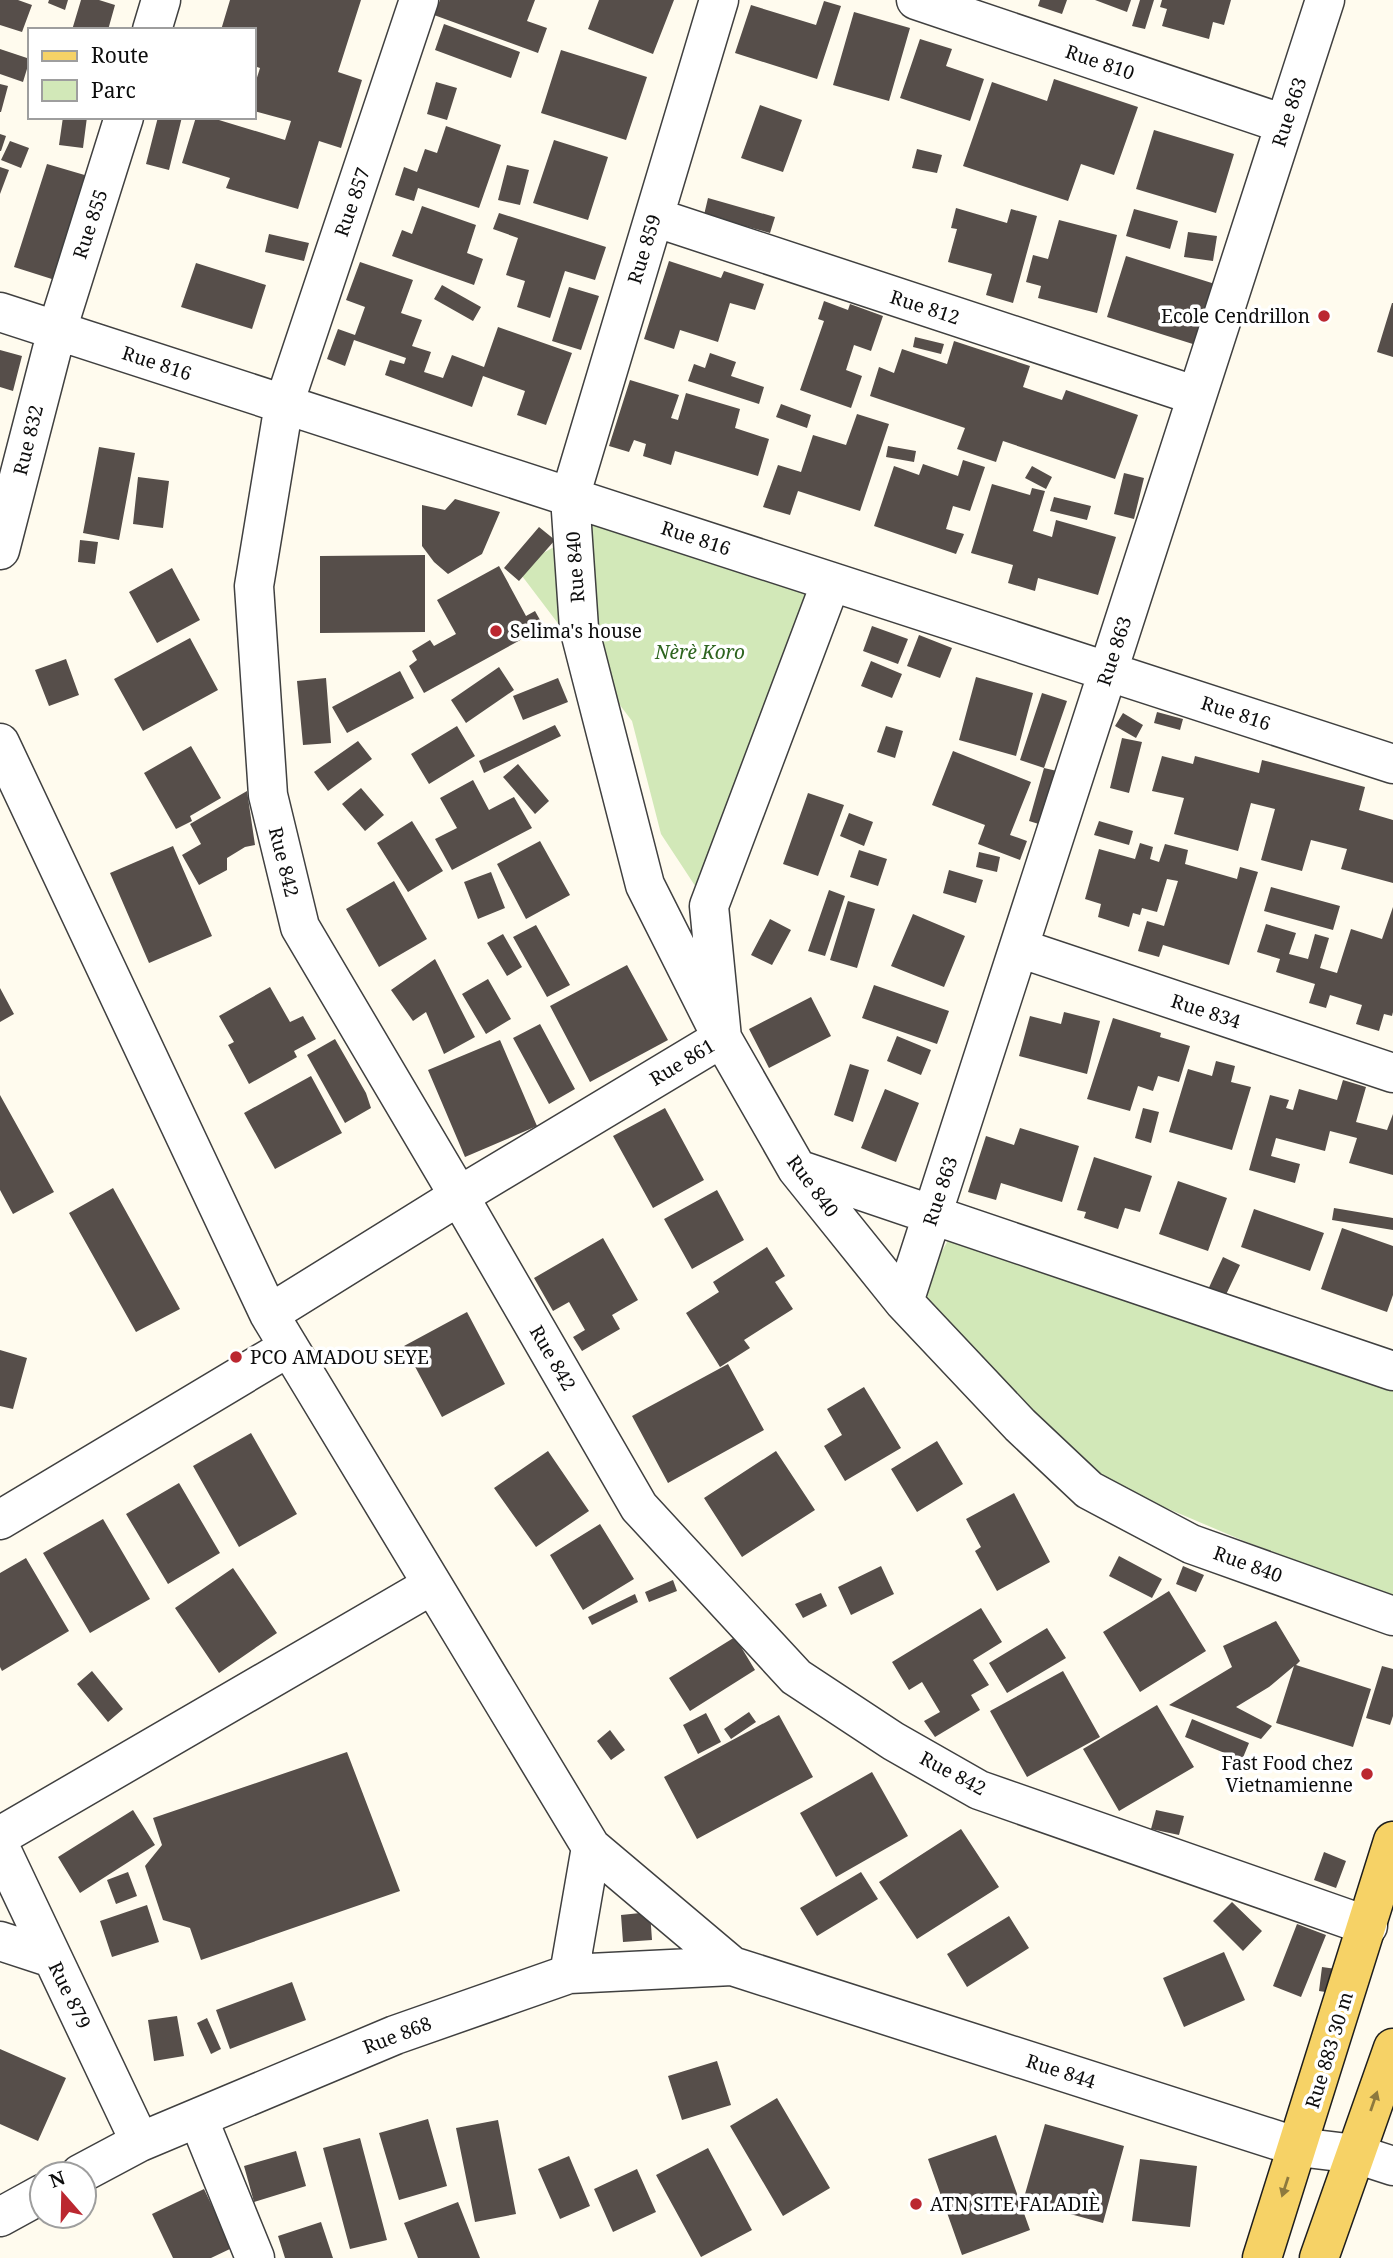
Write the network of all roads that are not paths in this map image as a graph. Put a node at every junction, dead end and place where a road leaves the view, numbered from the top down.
1 (161, 0) edge
2 (419, 0) edge
3 (719, 0) edge
4 (916, 0) edge
5 (1325, 0) edge
6 (153, 28) edge
7 (123, 119) edge
8 (1284, 124) junction
9 (654, 217) junction
10 (0, 312) edge
11 (57, 330) junction
12 (1197, 396) junction
13 (284, 404) junction
14 (570, 497) junction
15 (0, 550) edge
16 (831, 582) junction
17 (1108, 672) junction
18 (0, 743) edge
19 (1393, 764) edge
20 (1019, 948) junction
21 (722, 1038) junction
22 (1393, 1073) edge
23 (797, 1168) junction
24 (459, 1196) junction
25 (932, 1215) junction
26 (904, 1302) junction
27 (269, 1314) junction
28 (289, 1347) junction
29 (1393, 1371) edge
30 (0, 1520) edge
31 (432, 1585) junction
32 (1393, 1616) edge
33 (0, 1836) edge
34 (1393, 1841) edge
35 (0, 1847) edge
36 (591, 1847) junction
37 (1368, 1926) junction
38 (0, 1941) edge
39 (52, 1958) junction
40 (732, 1966) junction
41 (569, 1974) junction
42 (1393, 2048) edge
43 (198, 2118) junction
44 (140, 2142) junction
45 (1298, 2147) junction
46 (1356, 2154) junction
47 (98, 2164) edge
48 (1393, 2166) edge
49 (28, 2202) edge
50 (0, 2217) edge
51 (255, 2258) edge
52 (1262, 2258) edge
53 (1319, 2258) edge

1 - 6 street
2 - 13 street, Rue 857
3 - 9 street, Rue 859
4 - 8 street, Rue 810
5 - 8 street, Rue 863
7 - 11 street, Rue 855
8 - 12 street, Rue 863
9 - 12 street, Rue 812
9 - 14 street, Rue 859
10 - 11 street, Rue 816
11 - 13 street, Rue 816
11 - 15 street, Rue 832
12 - 17 street, Rue 863
13 - 14 street, Rue 816
13 - 24 street, Rue 842
14 - 16 street, Rue 816
14 - 21 street, Rue 840
16 - 17 street, Rue 816
16 - 21 street, Rue 861
17 - 19 street, Rue 816
17 - 20 street, Rue 863
18 - 27 street
20 - 22 street, Rue 834
20 - 25 street, Rue 863
21 - 23 street, Rue 840
21 - 24 street, Rue 861
23 - 25 street
23 - 26 street, Rue 840
24 - 27 street, Rue 861
24 - 37 street, Rue 842
25 - 26 street, Rue 863
25 - 29 street
26 - 32 street, Rue 840
27 - 28 street
28 - 30 street
28 - 31 street
31 - 33 street
31 - 36 street
34 - 37 main road, Rue 883 30 m
35 - 39 street, Rue 879
36 - 40 street
36 - 41 street
37 - 45 main road, Rue 883 30 m
38 - 39 street
39 - 44 street, Rue 879
40 - 41 street, Rue 868
40 - 45 street, Rue 844
41 - 43 street, Rue 868
46 -> 42 main road
43 - 44 street, Rue 868
43 - 51 street
44 - 47 street, Rue 868
45 - 46 street, Rue 844
45 -> 52 main road, Rue 883 30 m
46 - 48 street, Rue 844
46 - 53 main road
49 - 50 street

